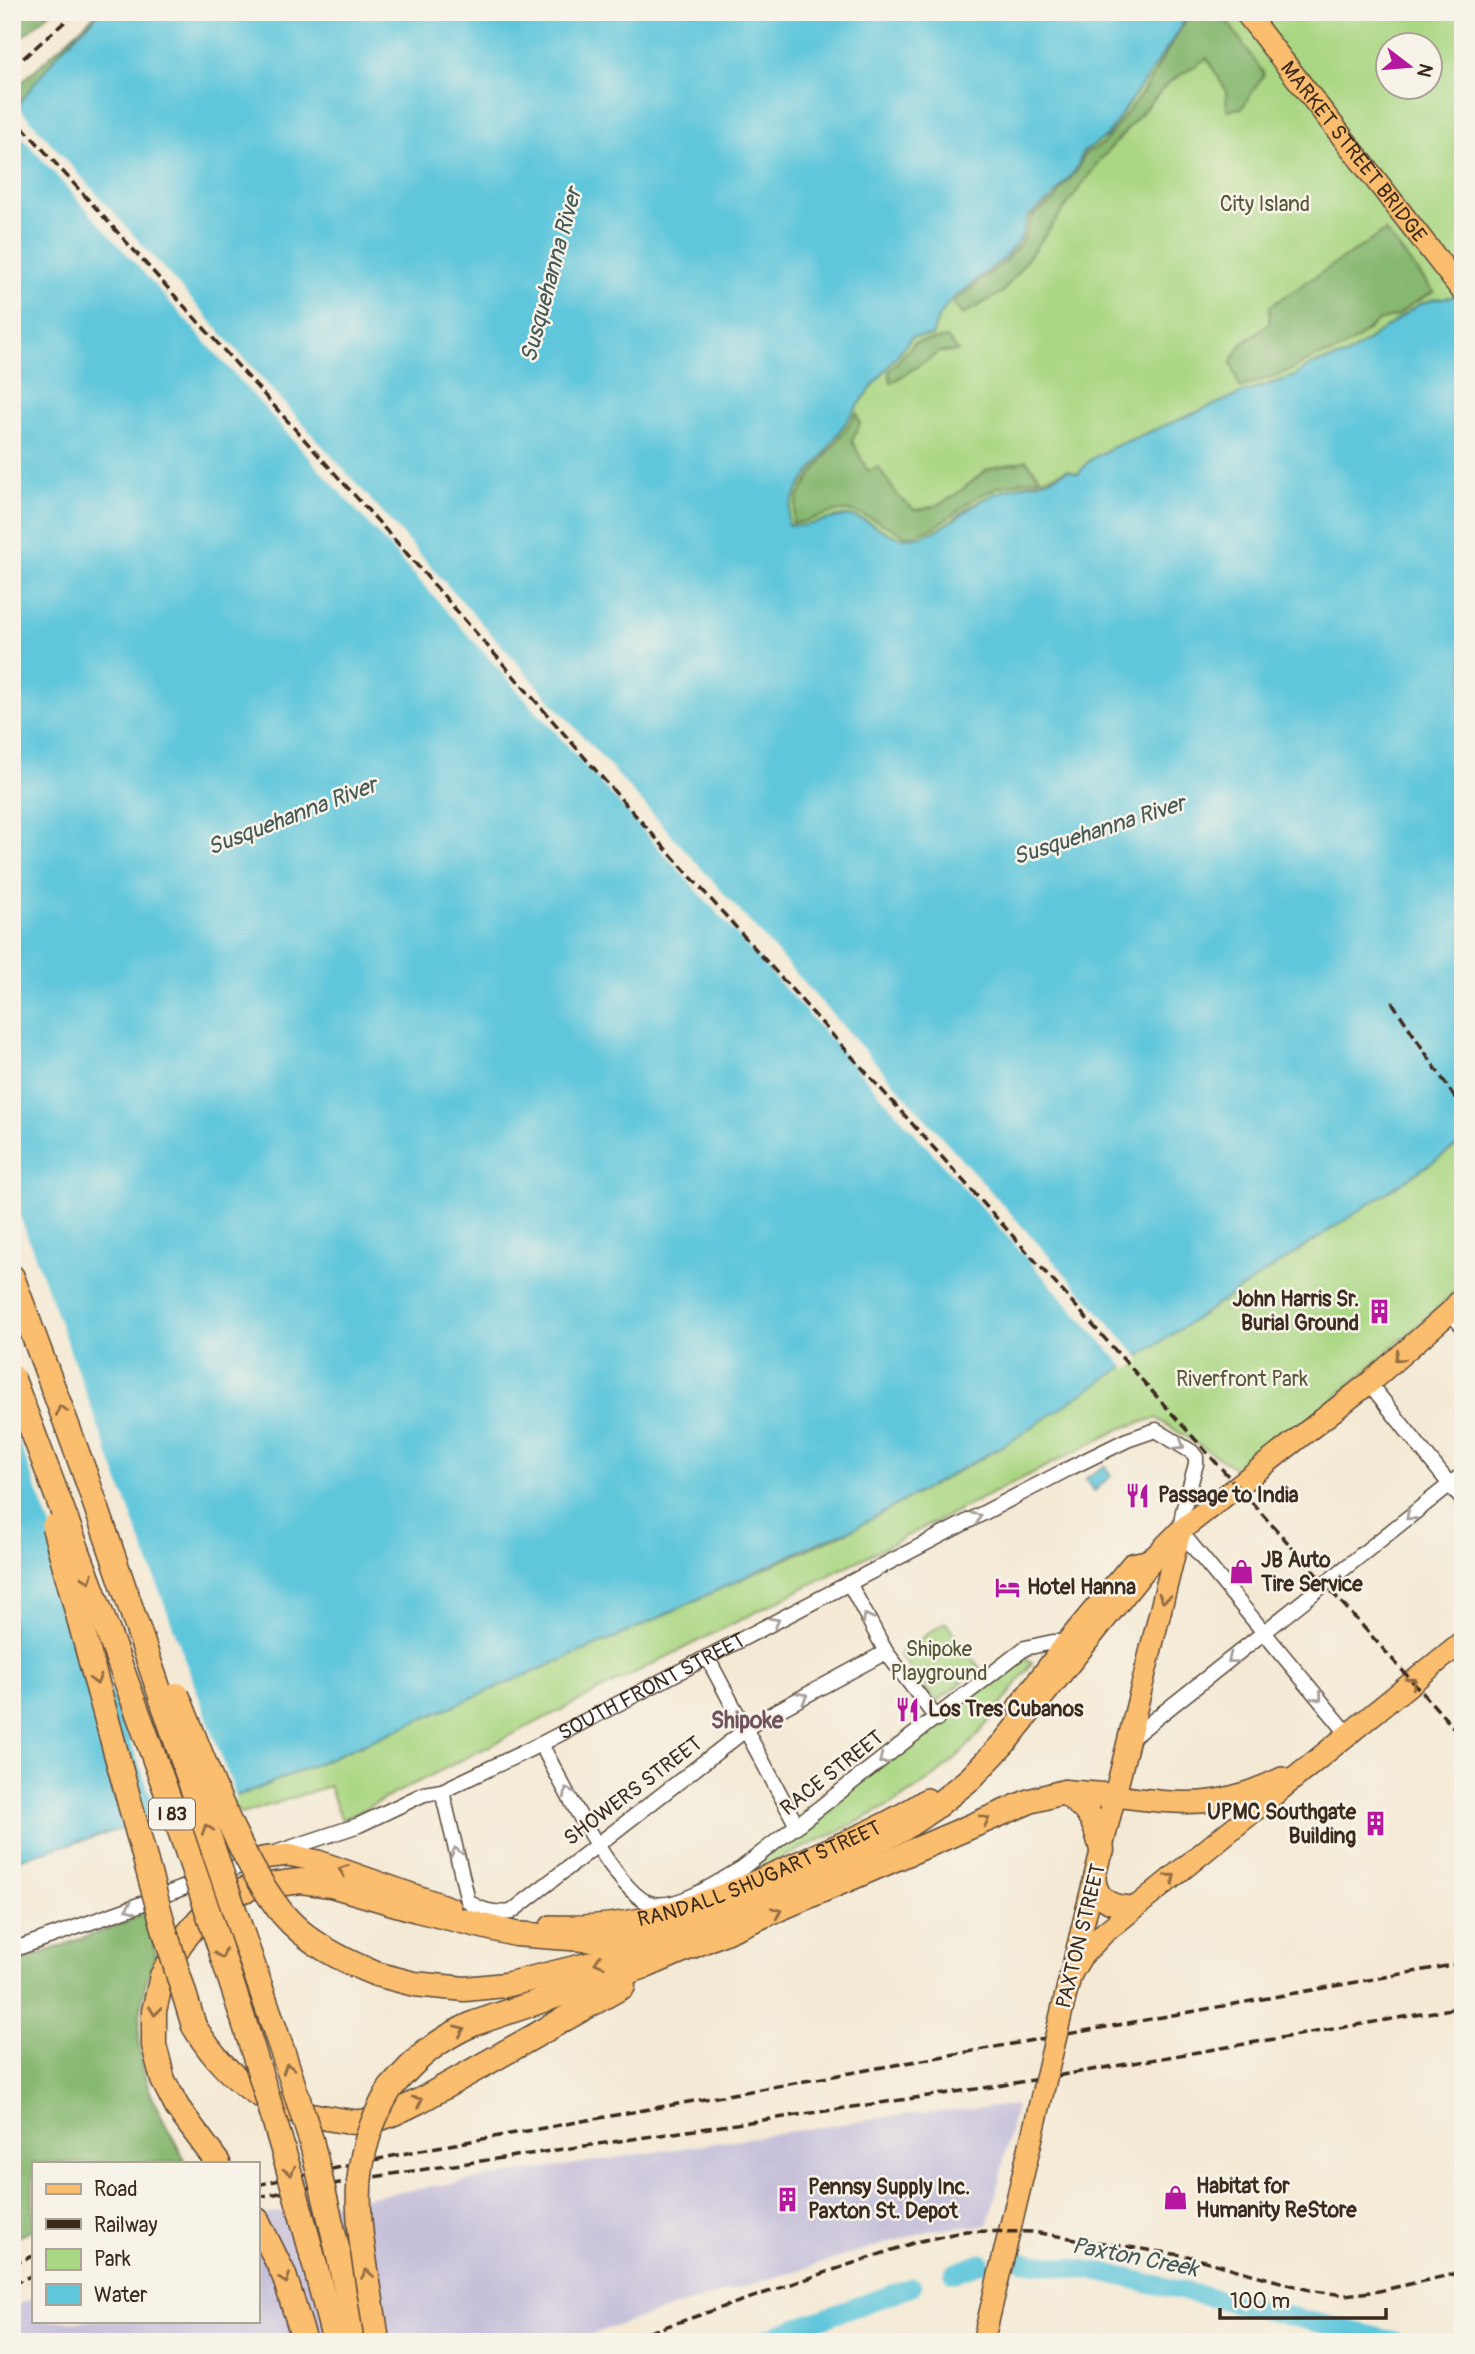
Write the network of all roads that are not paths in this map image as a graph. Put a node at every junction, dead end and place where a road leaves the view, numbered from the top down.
1 (1245, 12) edge
2 (1460, 288) edge
3 (12, 1277) edge
4 (1459, 1312) edge
5 (12, 1377) edge
6 (1369, 1383) junction
7 (85, 1474) junction
8 (1463, 1474) edge
9 (1450, 1485) junction
10 (1463, 1501) edge
11 (1180, 1531) junction
12 (1150, 1560) junction
13 (849, 1583) junction
14 (1265, 1633) junction
15 (1463, 1641) edge
16 (1067, 1642) junction
17 (886, 1652) junction
18 (707, 1657) junction
19 (937, 1719) junction
20 (745, 1732) junction
21 (1348, 1734) junction
22 (1130, 1739) junction
23 (541, 1744) junction
24 (1320, 1756) junction
25 (442, 1791) junction
26 (1064, 1792) junction
27 (1116, 1796) junction
28 (797, 1826) junction
29 (597, 1845) junction
30 (1102, 1850) junction
31 (262, 1858) junction
32 (1095, 1879) junction
33 (1135, 1908) junction
34 (684, 1927) junction
35 (714, 1939) junction
36 (12, 1950) edge
37 (1070, 1976) junction
38 (217, 2162) edge
39 (259, 2224) edge
40 (305, 2342) edge
41 (335, 2342) edge
42 (357, 2342) edge
43 (377, 2342) edge
44 (983, 2342) edge

1 - 2 main road, MARKET STREET BRIDGE
7 -> 3 highway, I 83
4 -> 6 main road
5 -> 35 highway, bridge
5 -> 41 highway, I 83, bridge
6 - 9 street
6 - 11 main road
34 -> 7 highway, bridge
42 -> 7 highway, I 83, bridge
8 - 9 street
9 - 10 street
9 -> 14 street
11 - 12 main road
13 -> 11 street, SOUTH FRONT STREET
11 - 14 street
11 -> 22 main road, PAXTON STREET
12 - 16 main road, RANDALL SHUGART STREET
12 - 34 highway
17 -> 13 street
18 -> 13 street, SOUTH FRONT STREET
14 -> 21 street
14 -> 22 street
21 -> 15 main road
16 - 19 street, RACE STREET
16 -> 31 main road, RANDALL SHUGART STREET
17 - 19 street
20 -> 17 street, SHOWERS STREET
18 - 20 street
18 - 23 street, SOUTH FRONT STREET
19 -> 28 street, RACE STREET
20 - 28 street
20 - 29 street, SHOWERS STREET
21 - 24 main road
22 - 27 main road, PAXTON STREET
23 - 25 street, SOUTH FRONT STREET
29 -> 23 street
24 - 27 main road
33 -> 24 main road
29 -> 25 street, SHOWERS STREET
25 - 31 street, SOUTH FRONT STREET
26 - 27 highway
26 - 30 highway
35 -> 26 highway
27 - 30 main road, PAXTON STREET
28 - 29 street, RACE STREET
30 - 32 main road, PAXTON STREET
31 -> 36 street, SOUTH FRONT STREET
32 - 33 main road
32 - 37 main road, PAXTON STREET
33 - 37 main road
34 -> 38 highway
43 -> 35 highway, bridge
37 - 44 main road, PAXTON STREET, bridge
39 -> 40 highway

